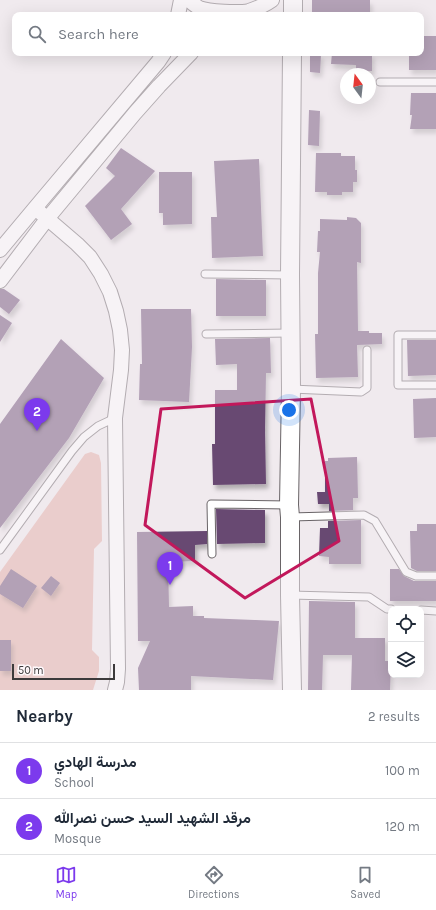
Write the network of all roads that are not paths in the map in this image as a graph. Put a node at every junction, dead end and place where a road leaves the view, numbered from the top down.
1 (181, 0) edge
2 (189, 0) edge
3 (272, 0) edge
4 (293, 0) edge
5 (179, 12) edge
6 (228, 12) edge
7 (246, 12) edge
8 (293, 12) edge
9 (162, 56) edge
10 (188, 56) edge
11 (292, 56) edge
12 (380, 82) dead end
13 (436, 82) edge
14 (35, 208) junction
15 (47, 219) junction
16 (0, 250) edge
17 (205, 274) dead end
18 (290, 275) junction
19 (0, 281) edge
20 (290, 333) junction
21 (206, 334) dead end
22 (436, 335) edge
23 (367, 350) dead end
24 (436, 385) edge
25 (291, 389) junction
26 (115, 418) junction
27 (290, 511) junction
28 (0, 550) edge
29 (212, 554) dead end
30 (436, 576) edge
31 (290, 595) junction
32 (388, 609) edge
33 (424, 610) edge
34 (436, 611) edge
35 (115, 690) edge
36 (292, 690) edge

1 - 5 street
2 - 6 street
3 - 7 street
4 - 8 street
9 - 14 street
10 - 15 street
11 - 18 street
12 - 13 lane
14 - 15 street
14 - 16 street
15 - 19 street
15 - 26 street
17 - 18 lane
18 - 20 street
20 - 21 lane
20 - 25 street
22 - 24 lane
23 - 25 lane
25 - 27 street
26 - 28 lane
26 - 35 street
27 - 29 lane
27 - 30 lane
27 - 31 street
31 - 32 lane
31 - 36 street
33 - 34 lane

